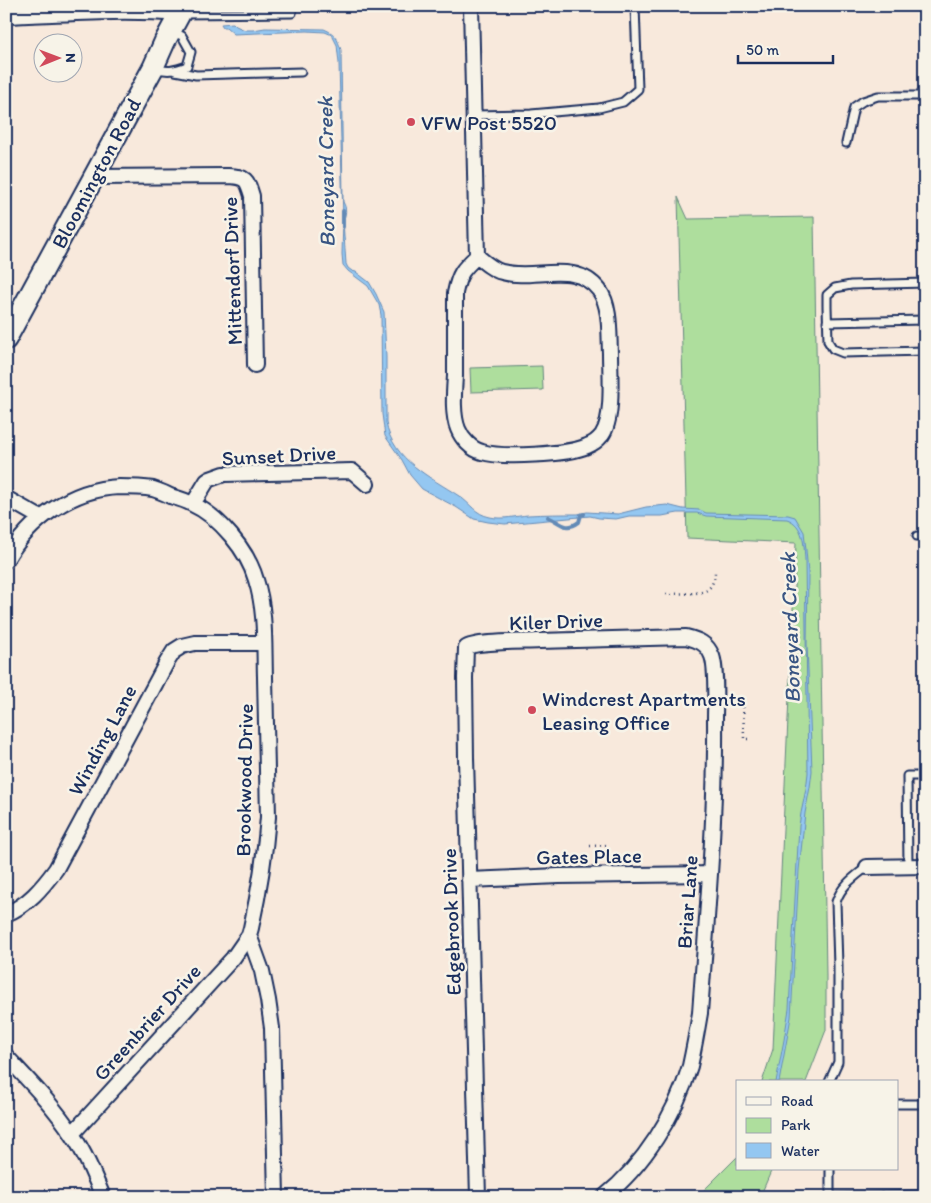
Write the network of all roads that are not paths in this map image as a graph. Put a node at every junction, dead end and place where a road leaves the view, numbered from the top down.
1 (292, 6) edge
2 (471, 6) edge
3 (636, 6) edge
4 (118, 9) edge
5 (228, 10) edge
6 (13, 13) edge
7 (178, 17) edge
8 (153, 68) junction
9 (175, 70) junction
10 (301, 72) dead end
11 (925, 96) edge
12 (474, 115) junction
13 (846, 143) dead end
14 (94, 177) junction
15 (477, 256) junction
16 (925, 284) edge
17 (925, 320) edge
18 (827, 322) junction
19 (6, 339) edge
20 (925, 351) edge
21 (254, 365) dead end
22 (368, 484) dead end
23 (6, 498) edge
24 (193, 504) junction
25 (41, 518) junction
26 (917, 536) dead end
27 (925, 536) edge
28 (6, 560) edge
29 (647, 638) joint
30 (264, 643) junction
31 (467, 647) joint
32 (925, 776) edge
33 (908, 866) junction
34 (925, 866) edge
35 (867, 867) joint
36 (710, 874) junction
37 (470, 880) junction
38 (6, 914) edge
39 (248, 935) junction
40 (6, 1056) edge
41 (830, 1080) edge
42 (898, 1104) edge
43 (925, 1104) edge
44 (72, 1134) junction
45 (830, 1170) edge
46 (925, 1195) edge
47 (103, 1197) edge
48 (276, 1197) edge
49 (478, 1197) edge
50 (604, 1197) edge
51 (830, 1197) edge

1 - 5 lane
2 - 12 street
3 - 12 lane
4 - 6 street
4 - 7 street
5 - 7 lane
7 - 8 main road, Bloomington Road
7 - 9 lane
8 - 9 lane
8 - 14 main road, Bloomington Road
9 - 10 lane
11 - 13 lane
12 - 15 street
14 - 19 main road, Bloomington Road
14 - 21 street, Mittendorf Drive
15 - 15 street
16 - 18 lane
17 - 18 lane
18 - 20 lane
22 - 24 street, Sunset Drive
23 - 25 street
24 - 25 street
24 - 30 street, Brookwood Drive
25 - 28 street
26 - 27 lane
29 - 31 street, Kiler Drive
29 - 36 street, Briar Lane
30 - 38 street, Winding Lane
30 - 39 street, Brookwood Drive
31 - 37 street, Edgebrook Drive
32 - 33 lane
33 - 34 street
33 - 35 street
35 - 41 lane
36 - 37 street, Gates Place
36 - 50 street, Briar Lane
37 - 49 street, Edgebrook Drive
39 - 44 street, Greenbrier Drive
39 - 48 street
40 - 44 street
42 - 43 lane
44 - 47 street
45 - 51 lane
46 - 51 lane

